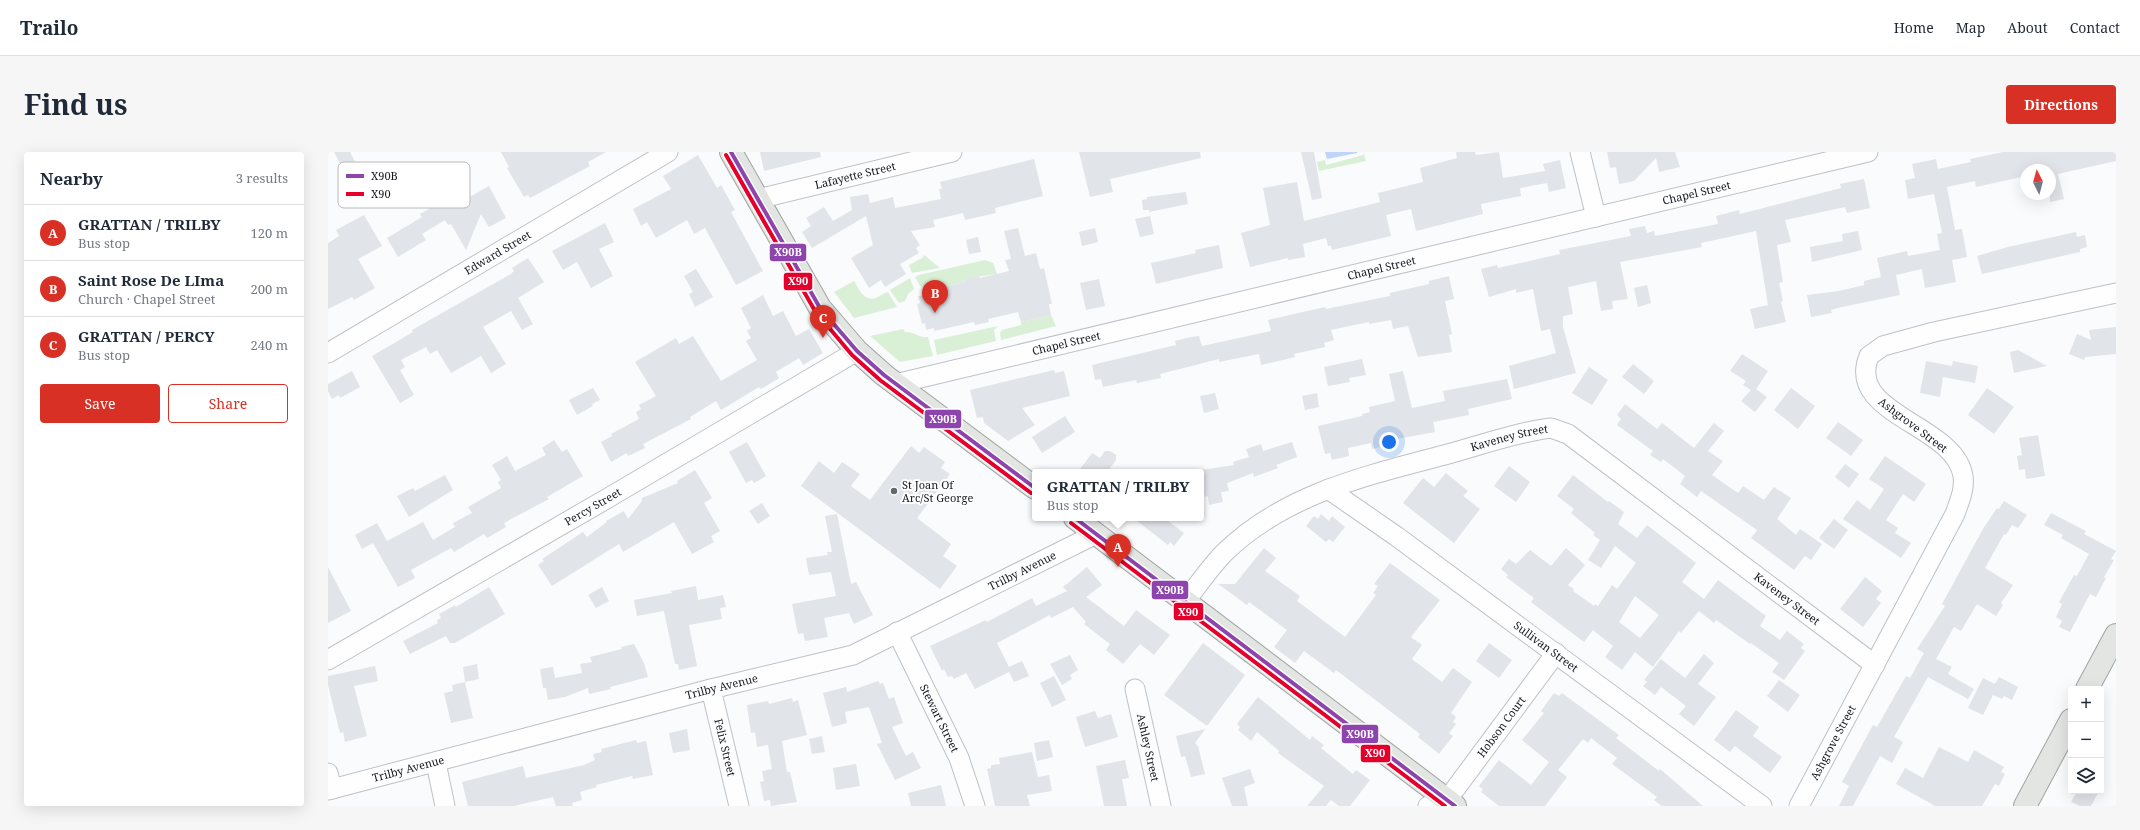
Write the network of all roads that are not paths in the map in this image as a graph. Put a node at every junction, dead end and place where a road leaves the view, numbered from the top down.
1 (668, 152) edge
2 (731, 152) edge
3 (952, 152) edge
4 (1580, 152) edge
5 (1868, 152) edge
6 (741, 162) edge
7 (758, 199) junction
8 (1596, 217) junction
9 (2116, 293) edge
10 (856, 351) junction
11 (328, 353) edge
12 (895, 384) junction
13 (1032, 486) edge
14 (1328, 489) junction
15 (1079, 521) edge
16 (1096, 534) junction
17 (1185, 602) junction
18 (897, 632) junction
19 (2116, 635) edge
20 (1556, 654) junction
21 (328, 660) edge
22 (1875, 665) junction
23 (2089, 686) edge
24 (711, 689) junction
25 (1135, 689) dead end
26 (2070, 722) edge
27 (436, 763) junction
28 (329, 784) edge
29 (1444, 804) edge
30 (445, 806) edge
31 (739, 806) edge
32 (975, 806) edge
33 (1161, 806) edge
34 (1762, 806) edge
35 (1799, 806) edge
36 (2025, 806) edge

1 - 11 street, Edward Street
2 - 6 main road
3 - 7 street, Lafayette Street
4 - 8 street
5 - 8 street, Chapel Street
6 - 7 main road
7 - 10 main road
8 - 12 street, Chapel Street
9 - 22 street, Ashgrove Street
10 - 12 main road
10 - 21 street, Percy Street
12 - 13 main road
14 - 17 street, Kaveney Street
14 - 20 street, Sullivan Street
14 - 22 street, Kaveney Street
15 - 16 main road
16 - 17 main road
16 - 18 street, Trilby Avenue
17 - 29 main road
18 - 24 street, Trilby Avenue
18 - 32 street, Stewart Street
19 - 23 main road
20 - 29 street, Hobson Court
20 - 34 street, Sullivan Street
22 - 35 street, Ashgrove Street
24 - 27 street, Trilby Avenue
24 - 31 street, Felix Street
25 - 33 street, Ashley Street
26 - 36 main road
27 - 28 street, Trilby Avenue
27 - 30 street

